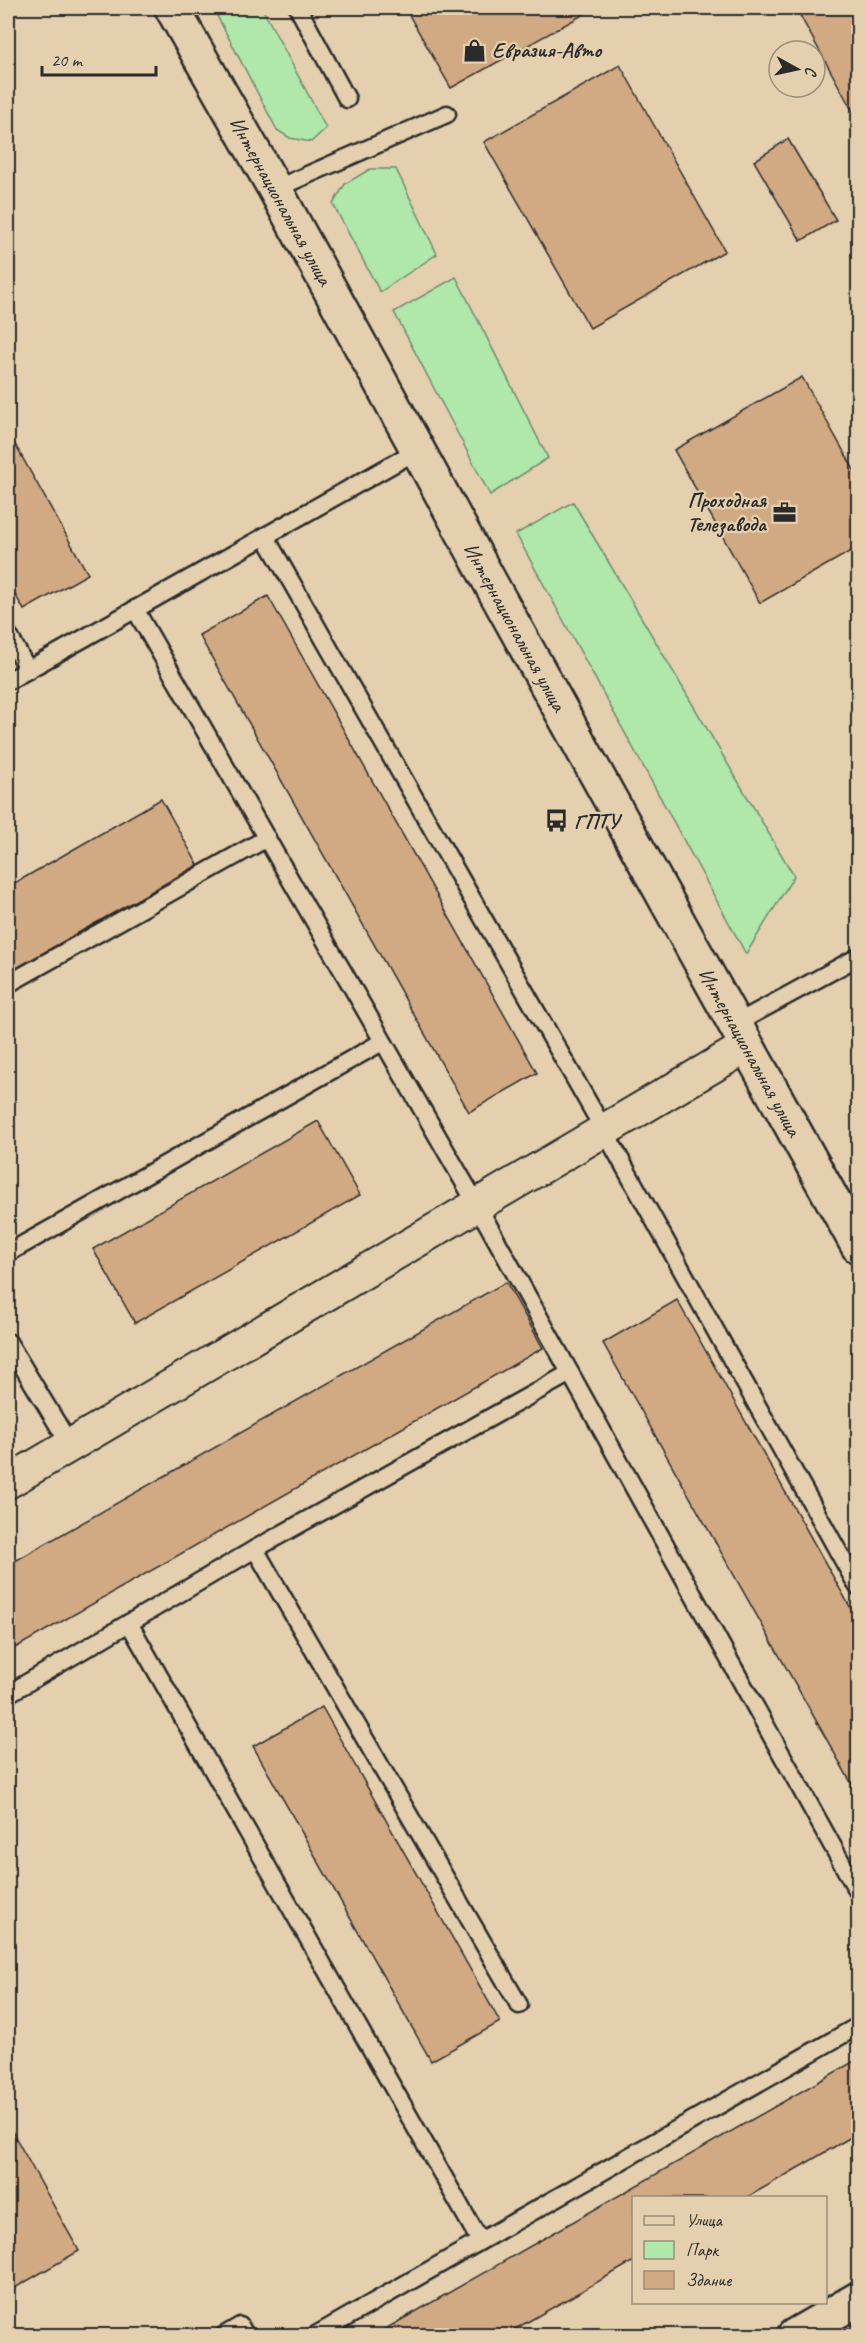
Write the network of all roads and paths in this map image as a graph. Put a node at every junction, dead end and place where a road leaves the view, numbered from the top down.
1 (172, 8) edge
2 (298, 8) edge
3 (347, 99) dead end
4 (447, 114) dead end
5 (275, 189) junction
6 (418, 450) junction
7 (265, 536) junction
8 (135, 609) junction
9 (8, 634) edge
10 (28, 670) junction
11 (8, 681) edge
12 (267, 838) junction
13 (858, 957) edge
14 (8, 984) edge
15 (741, 1035) junction
16 (382, 1042) junction
17 (604, 1130) junction
18 (477, 1205) junction
19 (858, 1245) edge
20 (8, 1253) edge
21 (8, 1342) edge
22 (570, 1373) junction
23 (70, 1445) junction
24 (8, 1482) edge
25 (255, 1549) junction
26 (858, 1587) edge
27 (129, 1623) junction
28 (8, 1694) edge
29 (858, 1892) edge
30 (519, 2005) dead end
31 (858, 2025) edge
32 (480, 2241) junction
33 (858, 2299) edge
34 (223, 2336) edge
35 (246, 2336) edge
36 (314, 2336) edge
37 (794, 2336) edge

1 - 5 street, Интернациональная улица
2 - 3 lane
4 - 5 lane
5 - 6 street, Интернациональная улица
6 - 7 lane
6 - 15 street, Интернациональная улица
7 - 8 lane
7 - 17 lane
8 - 10 lane
8 - 12 lane
9 - 10 lane
10 - 11 lane
12 - 14 lane
12 - 16 lane
13 - 15 lane
15 - 17 street
15 - 19 street, Интернациональная улица
16 - 18 lane
16 - 20 lane
17 - 18 street
17 - 26 lane
18 - 22 lane
18 - 23 street
21 - 23 lane
22 - 25 lane
22 - 29 lane
23 - 24 street
25 - 27 lane
25 - 30 lane
27 - 28 lane
27 - 32 lane
31 - 32 lane
32 - 36 lane
33 - 37 street
34 - 35 lane

